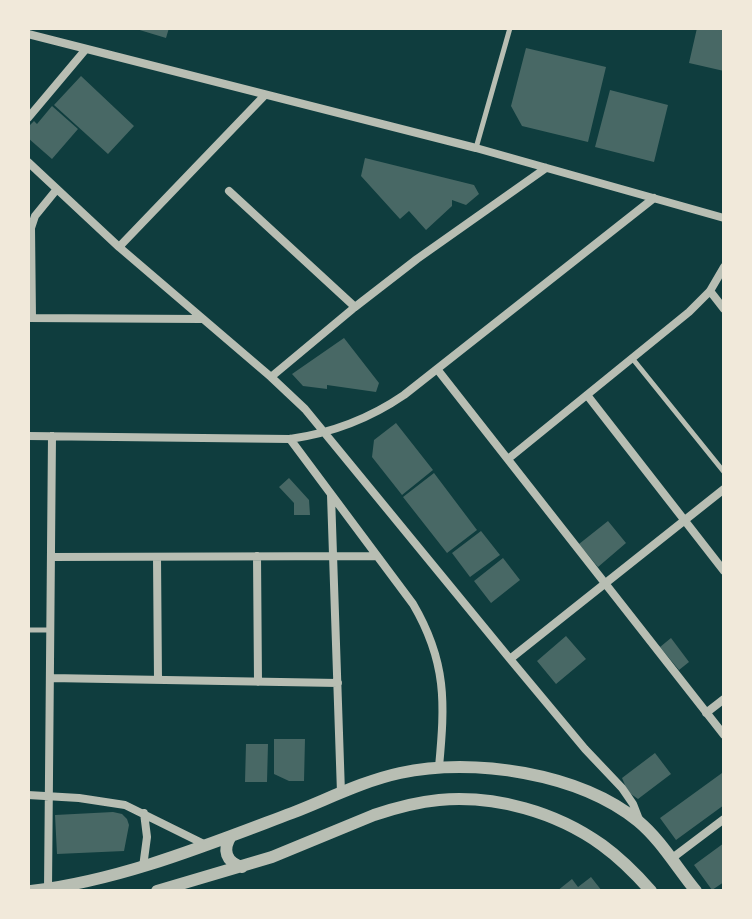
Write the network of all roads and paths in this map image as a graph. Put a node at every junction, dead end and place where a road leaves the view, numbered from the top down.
1 (510, 28) edge
2 (28, 34) edge
3 (86, 49) junction
4 (265, 95) junction
5 (28, 118) edge
6 (476, 148) junction
7 (28, 162) edge
8 (546, 168) junction
9 (57, 189) junction
10 (229, 191) dead end
11 (654, 198) junction
12 (724, 218) edge
13 (119, 247) junction
14 (724, 267) edge
15 (710, 291) junction
16 (355, 307) junction
17 (724, 309) edge
18 (30, 318) edge
19 (201, 319) junction
20 (632, 358) junction
21 (437, 369) junction
22 (271, 377) junction
23 (587, 395) junction
24 (325, 433) junction
25 (28, 436) edge
26 (52, 436) junction
27 (290, 439) junction
28 (508, 459) junction
29 (724, 472) edge
30 (724, 489) edge
31 (331, 495) junction
32 (685, 520) junction
33 (257, 556) junction
34 (333, 556) junction
35 (377, 556) junction
36 (51, 557) junction
37 (157, 557) junction
38 (724, 571) edge
39 (605, 583) junction
40 (28, 630) edge
41 (50, 630) junction
42 (510, 659) junction
43 (50, 678) junction
44 (158, 680) junction
45 (258, 682) junction
46 (338, 683) junction
47 (724, 699) edge
48 (706, 713) junction
49 (724, 735) edge
50 (439, 767) junction
51 (341, 793) junction
52 (28, 795) edge
53 (49, 796) junction
54 (144, 813) junction
55 (724, 819) edge
56 (640, 822) junction
57 (231, 836) junction
58 (206, 845) junction
59 (671, 859) junction
60 (143, 867) junction
61 (242, 867) junction
62 (48, 889) junction
63 (31, 891) edge
64 (157, 891) edge
65 (651, 891) edge
66 (696, 891) edge

1 - 6 lane
2 - 3 street
3 - 4 street
3 - 5 street
4 - 6 street
4 - 13 street
6 - 8 street
7 - 9 street
8 - 11 street
8 - 16 street
9 - 13 street
9 - 18 street
10 - 16 street
11 - 12 street
11 - 21 street
13 - 19 street
14 - 15 street
15 - 17 street
15 - 20 street
16 - 22 street
18 - 19 street
19 - 22 street
20 - 23 street
20 - 29 lane
21 - 24 street
21 - 28 street
22 - 24 street
23 - 28 street
23 - 32 street
24 - 27 street
24 - 42 street
25 - 26 street
26 - 27 street
26 - 36 street
27 - 31 street
28 - 39 street
30 - 32 street
31 - 34 street
31 - 35 street
32 - 38 street
32 - 39 street
33 - 34 street
33 - 37 street
33 - 45 street
34 - 35 street
34 - 46 street
35 - 50 street
36 - 37 street
36 - 41 street
37 - 44 street
39 - 42 street
39 - 48 street
40 - 41 lane
41 - 43 street
42 - 56 street
43 - 44 street
43 - 53 street
44 - 45 street
45 - 46 street
46 - 51 street
47 - 48 street
48 - 49 street
50 - 51 street
50 - 56 street
51 - 57 street
52 - 53 street
53 - 54 street
53 - 62 street
54 - 58 street
54 - 60 street
55 - 59 street
56 - 59 street
57 - 58 street
57 - 61 street
58 - 60 street
59 - 66 street
60 - 62 street
61 - 64 street
61 - 65 street
62 - 63 street

